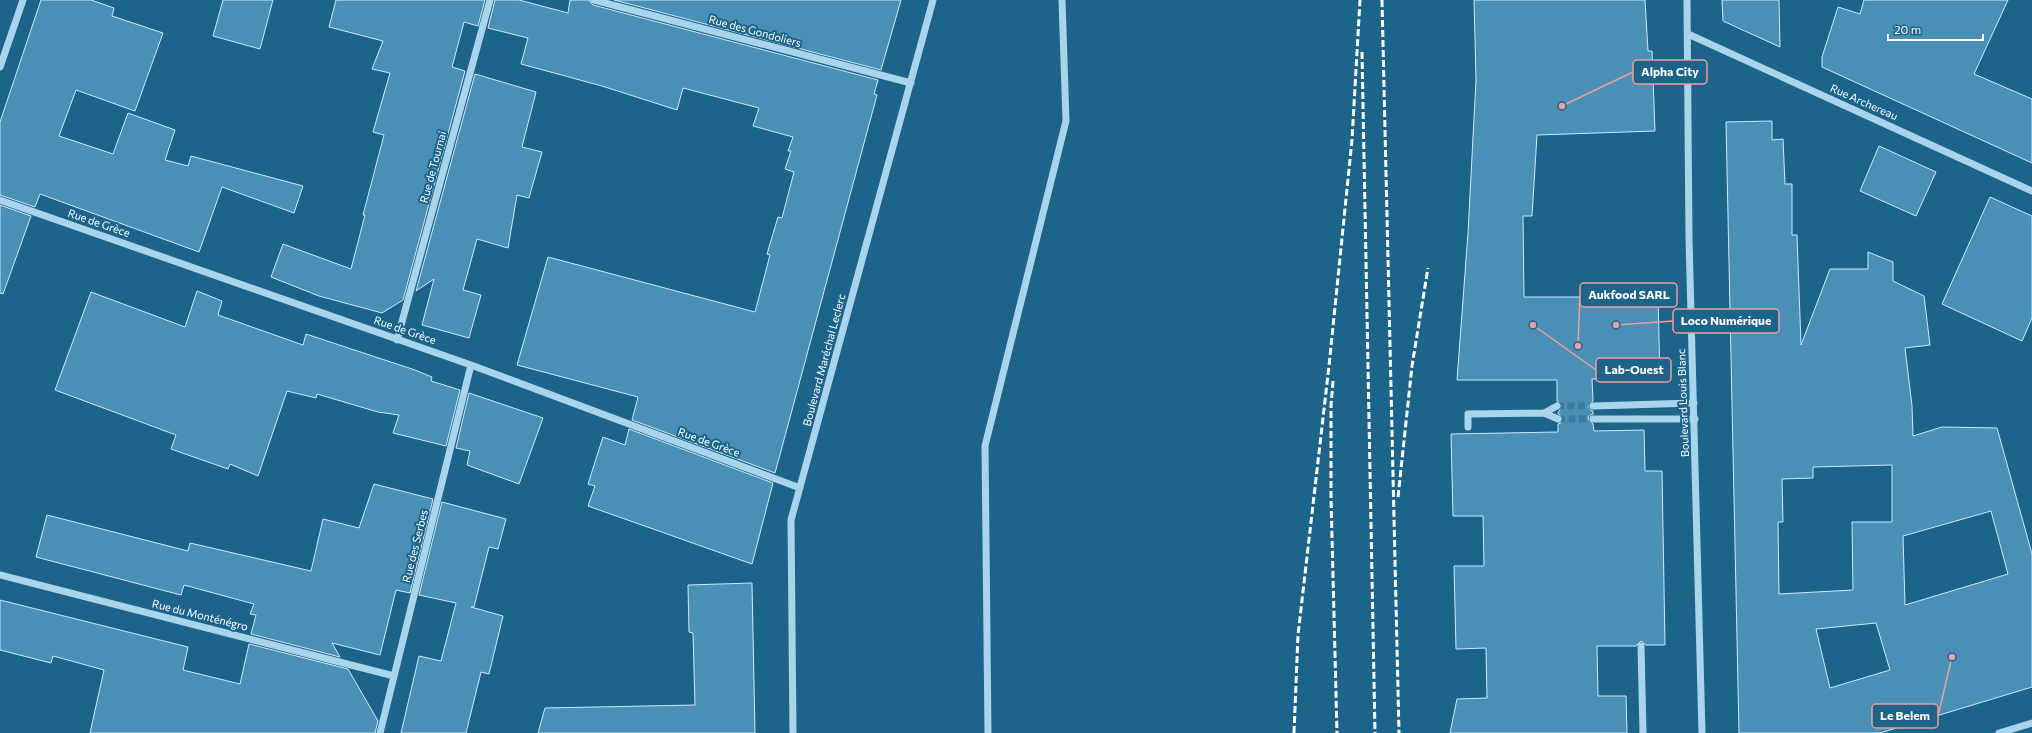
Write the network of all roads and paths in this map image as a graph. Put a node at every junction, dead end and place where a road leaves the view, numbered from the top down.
1 (23, 0) edge
2 (490, 0) edge
3 (594, 0) edge
4 (933, 0) edge
5 (1062, 0) edge
6 (1687, 0) edge
7 (1688, 34) junction
8 (0, 67) edge
9 (911, 83) junction
10 (2032, 191) edge
11 (0, 200) edge
12 (397, 340) junction
13 (471, 365) junction
14 (1694, 403) junction
15 (1557, 406) tunnel mouth
16 (1593, 406) tunnel mouth
17 (1544, 413) junction
18 (1558, 419) tunnel mouth
19 (1593, 419) tunnel mouth
20 (1695, 419) junction
21 (1468, 427) dead end
22 (800, 488) junction
23 (0, 575) edge
24 (1641, 646) dead end
25 (394, 676) junction
26 (2032, 723) edge
27 (380, 733) edge
28 (793, 733) edge
29 (988, 733) edge
30 (1643, 733) edge
31 (1702, 733) edge
32 (1999, 733) edge

1 - 8 street
2 - 12 street, Rue de Tournai
3 - 9 street, Rue des Gondoliers
4 - 9 street, Boulevard Maréchal Leclerc
5 - 29 street
6 - 7 street, Boulevard Louis Blanc
7 - 10 street, Rue Archereau
7 - 14 street, Boulevard Louis Blanc
9 - 22 street, Boulevard Maréchal Leclerc
11 - 12 street, Rue de Grèce
12 - 13 street, Rue de Grèce
13 - 22 street, Rue de Grèce
13 - 25 street, Rue des Serbes
14 - 16 street
14 - 20 street, Boulevard Louis Blanc
15 - 17 street
17 - 18 street
17 - 21 street
19 - 20 street
20 - 31 street, Boulevard Louis Blanc
22 - 28 street, Boulevard Maréchal Leclerc
23 - 25 street, Rue du Monténégro
24 - 30 street
25 - 27 street, Rue des Serbes
26 - 32 street

